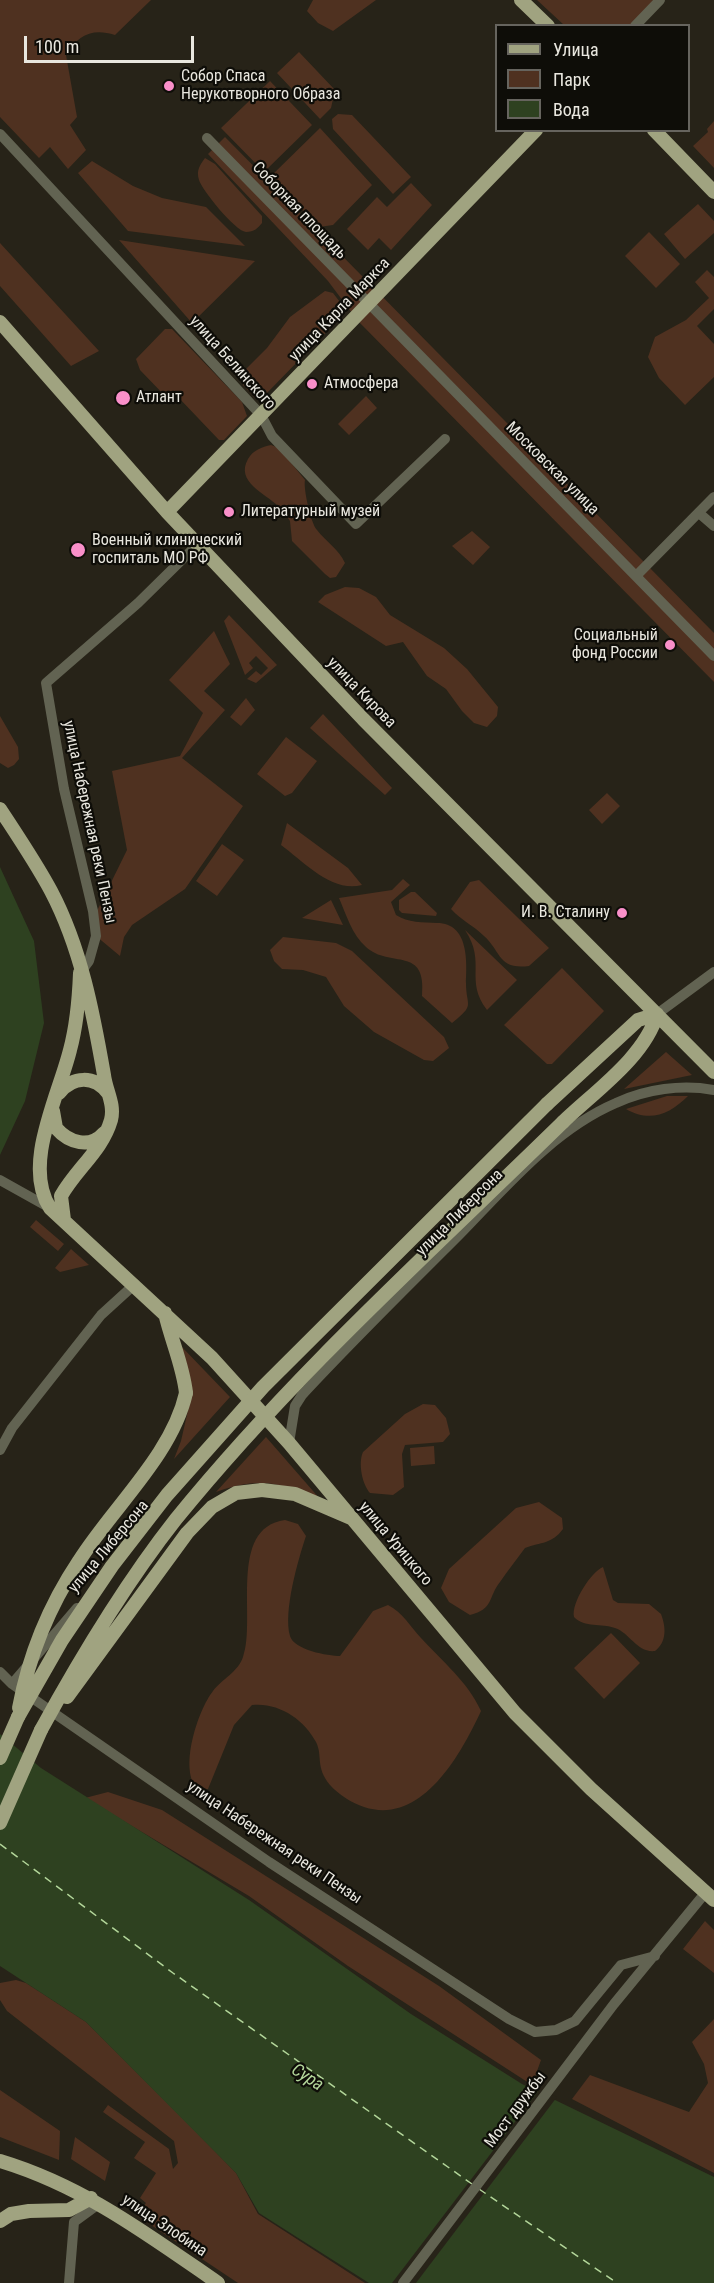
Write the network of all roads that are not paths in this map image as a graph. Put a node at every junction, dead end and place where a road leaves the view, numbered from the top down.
1 (521, 0) edge
2 (660, 0) edge
3 (546, 24) edge
4 (637, 24) edge
5 (535, 132) edge
6 (656, 132) edge
7 (0, 134) edge
8 (207, 138) dead end
9 (714, 192) edge
10 (369, 304) junction
11 (0, 322) edge
12 (261, 415) junction
13 (445, 439) dead end
14 (714, 497) edge
15 (167, 512) junction
16 (699, 513) junction
17 (714, 526) edge
18 (198, 544) junction
19 (636, 576) junction
20 (714, 656) edge
21 (0, 809) edge
22 (714, 972) edge
23 (80, 973) junction
24 (657, 1014) junction
25 (714, 1072) edge
26 (714, 1090) edge
27 (109, 1095) junction
28 (53, 1105) junction
29 (107, 1129) junction
30 (0, 1180) edge
31 (51, 1208) junction
32 (64, 1220) junction
33 (135, 1284) junction
34 (165, 1312) junction
35 (253, 1402) junction
36 (289, 1443) junction
37 (0, 1450) edge
38 (352, 1518) junction
39 (0, 1672) edge
40 (12, 1684) junction
41 (18, 1717) junction
42 (41, 1730) junction
43 (0, 1758) edge
44 (0, 1823) edge
45 (711, 1891) edge
46 (654, 1956) junction
47 (0, 2161) edge
48 (95, 2200) junction
49 (0, 2221) edge
50 (69, 2283) edge
51 (218, 2283) edge
52 (403, 2283) edge

1 - 3 main road
2 - 4 street
5 - 10 main road, улица Карла Маркса
6 - 9 main road
7 - 12 street, улица Белинского
8 - 10 street, Соборная площадь
10 - 12 main road, улица Карла Маркса
10 - 19 street, Московская улица
11 - 15 main road, улица Кирова
12 - 13 street, улица Белинского
12 - 15 main road, улица Карла Маркса
14 - 16 street
15 - 18 main road, улица Кирова
16 - 17 street
16 - 19 street
18 - 23 street, улица Набережная реки Пензы
18 - 24 main road, улица Кирова
19 - 20 street, Московская улица
21 - 23 main road
22 - 24 street
23 - 27 main road
23 - 28 main road, улица Набережная реки Пензы
24 - 25 main road, улица Кирова
24 - 41 main road, bridge
24 - 42 main road, bridge
26 - 36 street, улица Либерсона
27 - 28 main road
27 - 29 main road
28 - 29 main road
28 - 31 main road, улица Набережная реки Пензы
29 - 32 main road
30 - 31 street
31 - 32 main road, улица Урицкого
32 - 33 main road, улица Урицкого
33 - 34 main road, улица Урицкого
33 - 37 street
34 - 35 main road, улица Урицкого
34 - 41 main road, bridge
35 - 36 main road, улица Урицкого
35 - 40 street, улица Либерсона
36 - 38 main road, улица Урицкого
38 - 42 main road, bridge
38 - 45 main road, улица Урицкого
39 - 40 street, улица Набережная реки Пензы
40 - 46 street, улица Набережная реки Пензы
41 - 43 main road
42 - 44 main road
45 - 46 street, Мост дружбы
46 - 52 street, Мост дружбы
47 - 48 main road, улица Злобина
48 - 49 main road
48 - 50 street
48 - 51 main road, улица Злобина

